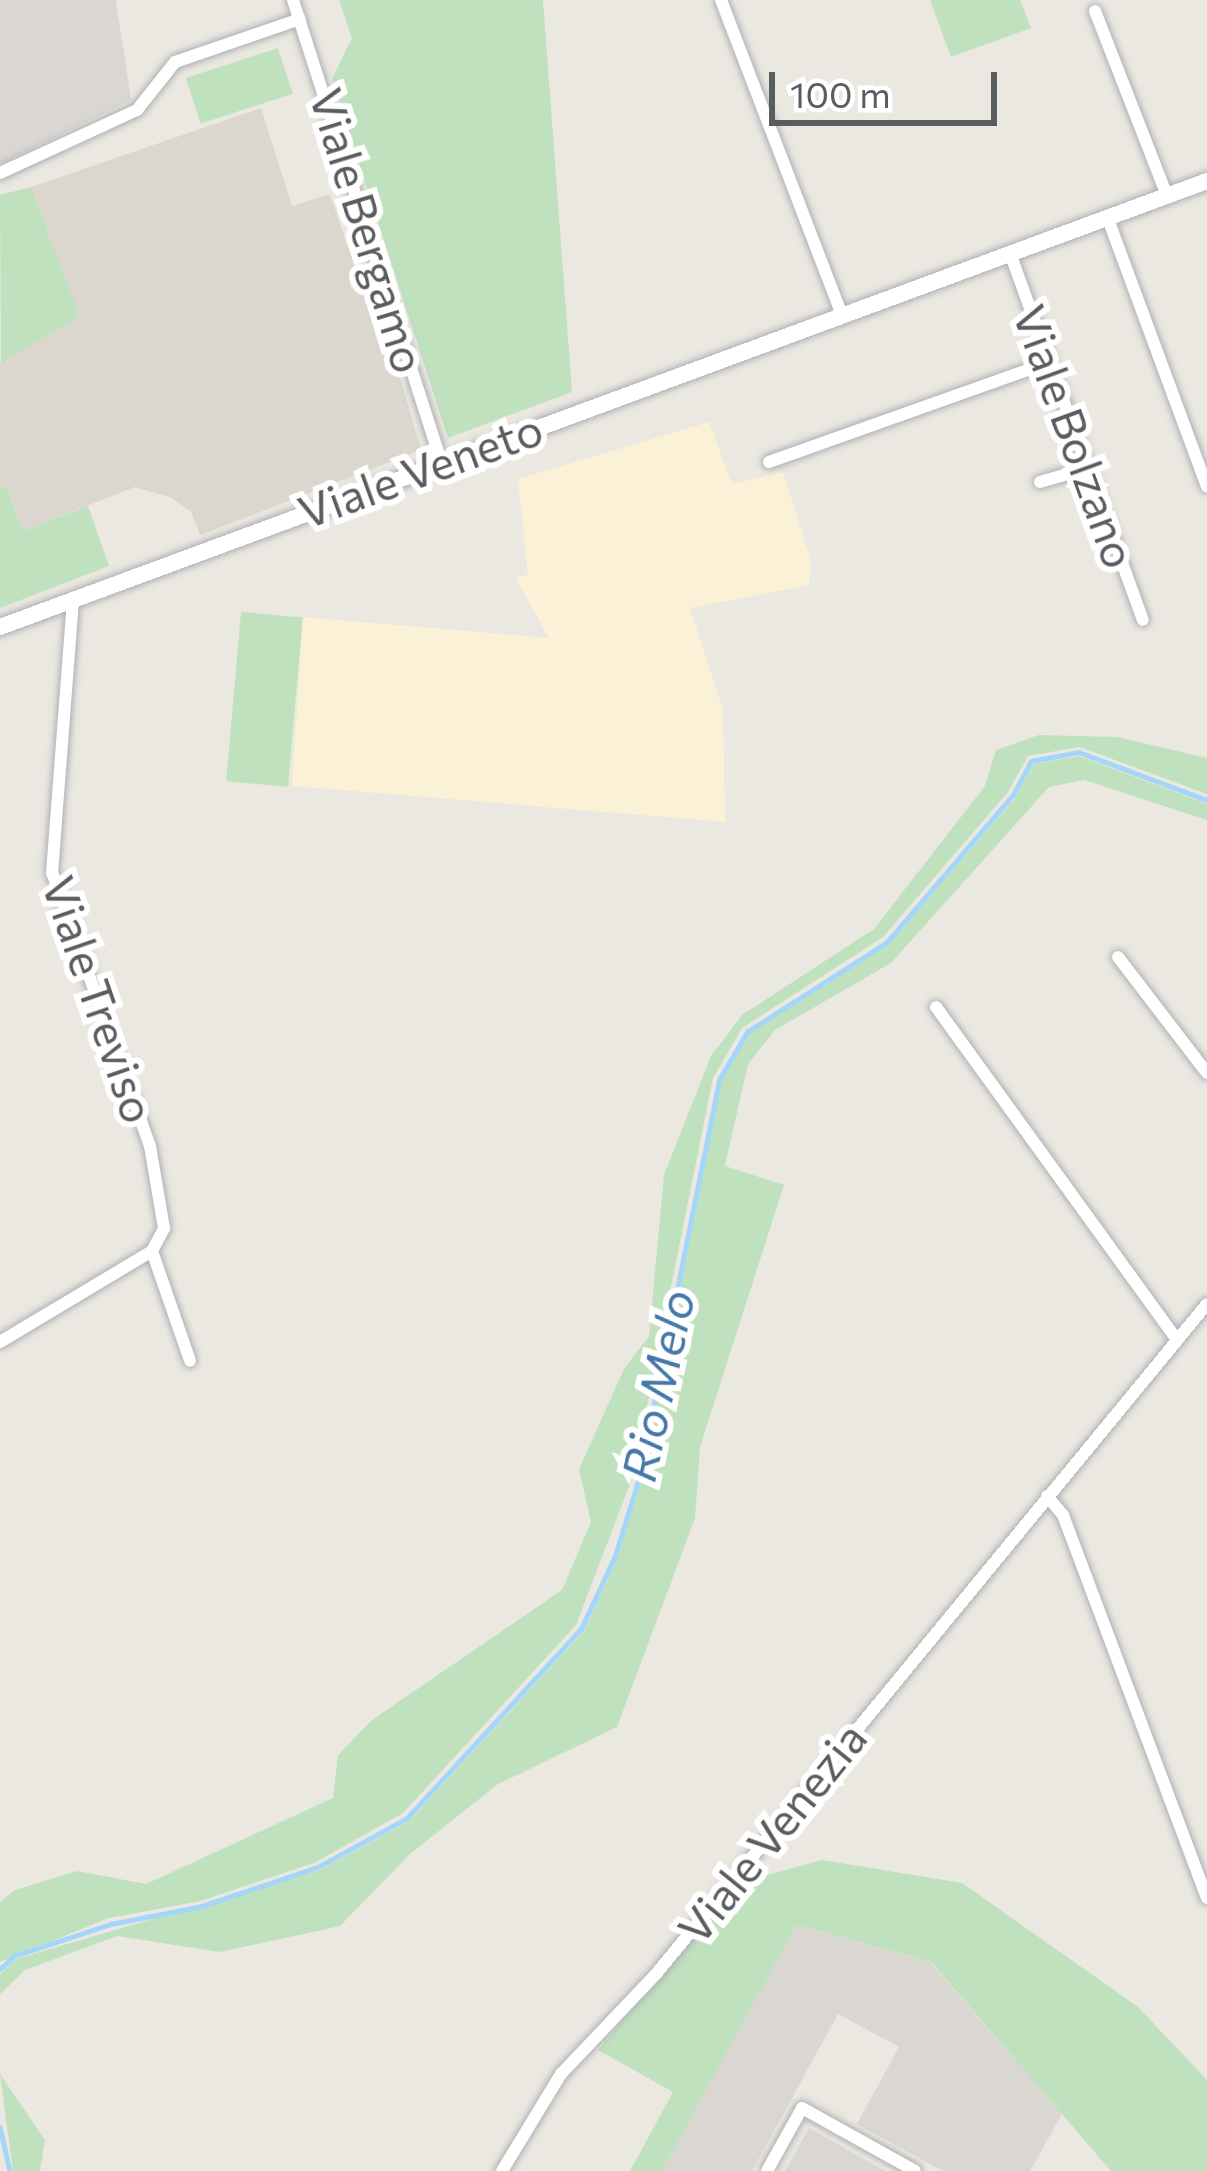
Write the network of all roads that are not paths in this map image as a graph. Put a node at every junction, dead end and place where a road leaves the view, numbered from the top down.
1 (293, 0) edge
2 (721, 0) edge
3 (1095, 11) dead end
4 (300, 20) junction
5 (0, 173) edge
6 (1206, 182) edge
7 (1167, 196) junction
8 (1108, 219) junction
9 (1010, 253) junction
10 (842, 315) junction
11 (1050, 362) junction
12 (441, 461) junction
13 (769, 462) dead end
14 (1088, 468) junction
15 (1040, 482) dead end
16 (1207, 486) edge
17 (74, 598) junction
18 (1143, 620) dead end
19 (0, 626) edge
20 (1118, 957) dead end
21 (936, 1007) dead end
22 (1207, 1073) edge
23 (152, 1251) junction
24 (1207, 1304) edge
25 (1177, 1340) junction
26 (0, 1342) edge
27 (190, 1361) dead end
28 (1047, 1496) junction
29 (1207, 1898) edge
30 (502, 2171) edge
31 (767, 2171) edge
32 (915, 2171) edge

1 - 4 street, Viale Bergamo
2 - 10 street
3 - 7 street
4 - 5 street
4 - 12 street, Viale Bergamo
6 - 7 main road, Viale Veneto
7 - 8 main road, Viale Veneto
8 - 9 main road, Viale Veneto
8 - 16 street
9 - 10 main road, Viale Veneto
9 - 11 street, Viale Bolzano
10 - 12 main road, Viale Veneto
11 - 13 street
11 - 14 street, Viale Bolzano
12 - 17 main road, Viale Veneto
14 - 15 street
14 - 18 street, Viale Bolzano
17 - 19 main road, Viale Veneto
17 - 23 street, Viale Treviso
20 - 22 street
21 - 25 street
23 - 26 street
23 - 27 street, Viale Treviso
24 - 25 street, Viale Venezia
25 - 28 street, Viale Venezia
28 - 29 street
28 - 30 street, Viale Venezia
31 - 32 street

